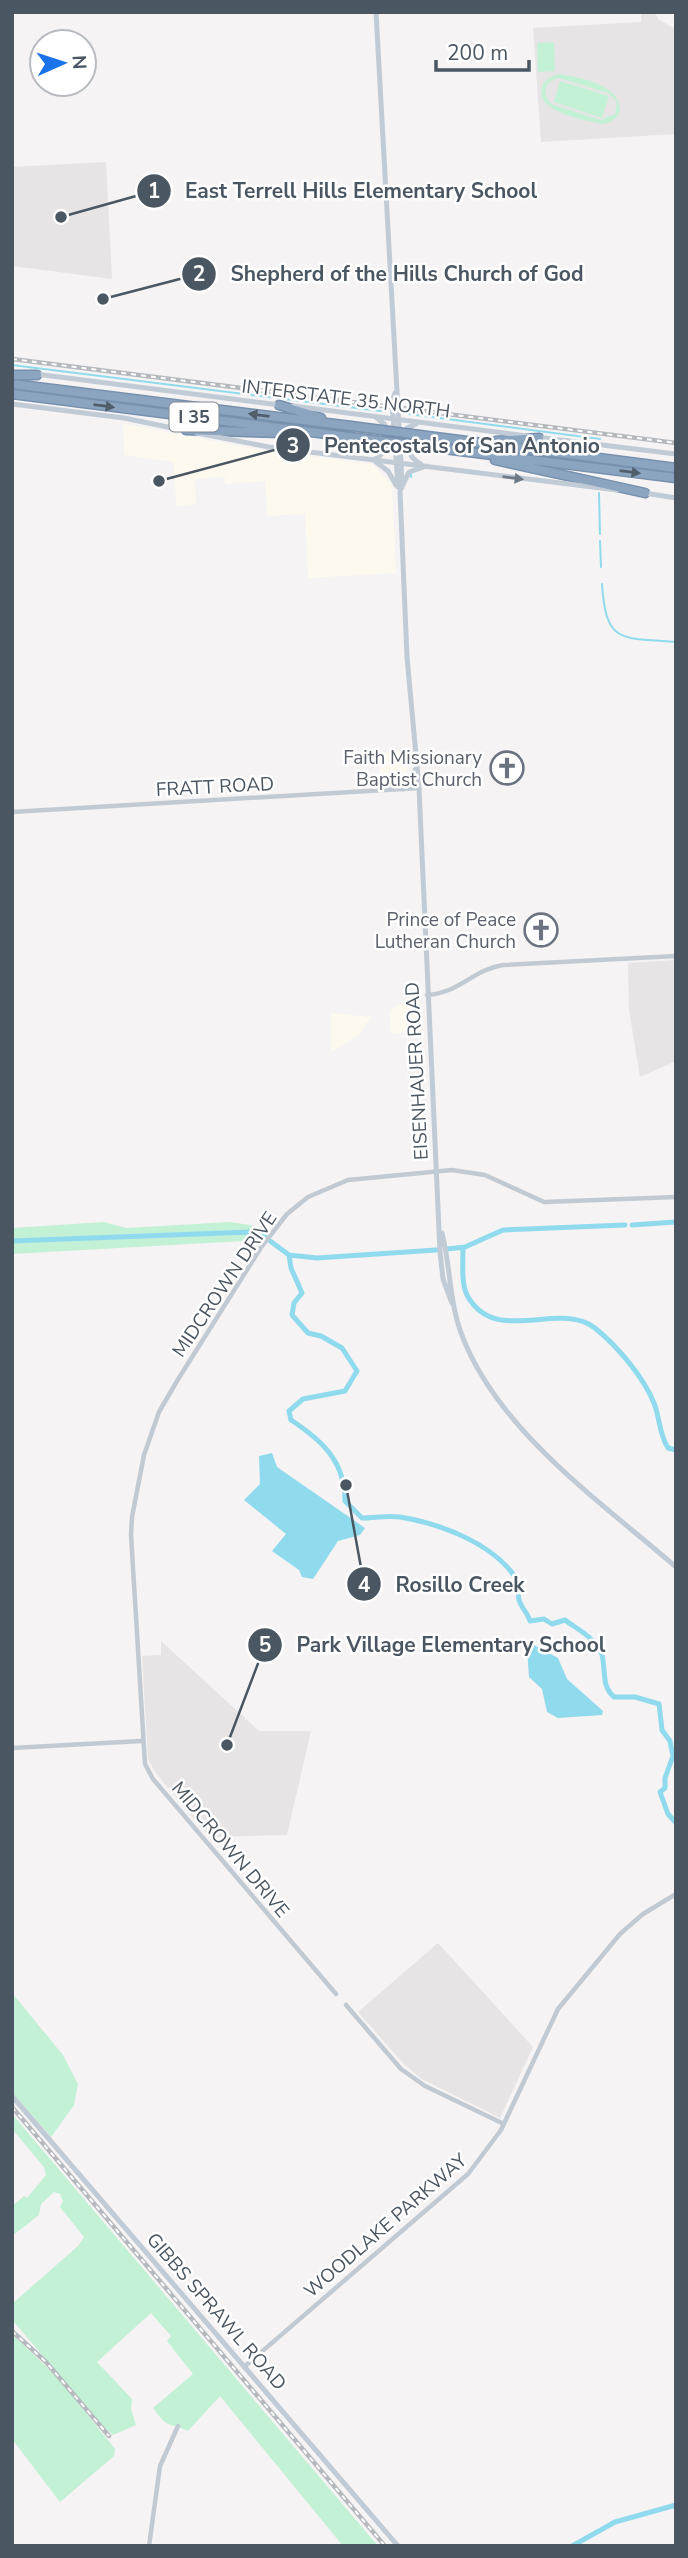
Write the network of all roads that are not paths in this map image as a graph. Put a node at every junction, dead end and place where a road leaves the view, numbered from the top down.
1 (376, 12) edge
2 (12, 373) edge
3 (37, 374) joint
4 (12, 384) edge
5 (12, 394) edge
6 (395, 402) junction
7 (12, 404) edge
8 (279, 405) junction
9 (375, 416) junction
10 (396, 419) junction
11 (424, 424) junction
12 (351, 426) junction
13 (186, 430) junction
14 (538, 438) junction
15 (379, 441) junction
16 (476, 442) junction
17 (414, 446) junction
18 (676, 454) edge
19 (373, 460) junction
20 (398, 463) junction
21 (427, 467) junction
22 (676, 468) edge
23 (676, 478) edge
24 (400, 488) junction
25 (645, 493) junction
26 (676, 498) edge
27 (416, 756) junction
28 (419, 788) junction
29 (403, 789) junction
30 (12, 812) edge
31 (676, 956) edge
32 (427, 995) junction
33 (438, 1171) junction
34 (676, 1197) edge
35 (441, 1230) junction
36 (446, 1279) junction
37 (676, 1567) edge
38 (141, 1741) junction
39 (12, 1748) edge
40 (676, 1894) edge
41 (336, 1993) dead end
42 (346, 2005) dead end
43 (12, 2096) edge
44 (504, 2124) junction
45 (244, 2367) junction
46 (178, 2426) dead end
47 (149, 2546) edge
48 (398, 2546) edge

1 - 6 main road, EISENHAUER ROAD
2 - 3 highway
3 - 8 main road, INTERSTATE 35 NORTH
12 -> 4 highway, I 35
5 -> 15 highway, I 35
6 - 9 main road
6 - 10 main road, EISENHAUER ROAD
6 - 11 main road
7 - 13 main road
8 - 9 main road, INTERSTATE 35 NORTH
8 - 12 highway
9 - 10 main road, INTERSTATE 35 NORTH
9 - 19 main road
10 - 11 main road, INTERSTATE 35 NORTH
10 - 20 main road, EISENHAUER ROAD
11 - 14 main road, INTERSTATE 35 NORTH
11 - 21 main road
12 - 16 highway, I 35, bridge
13 - 15 highway
13 - 19 main road
14 - 16 highway
14 - 18 main road, INTERSTATE 35 NORTH
15 - 17 highway, I 35, bridge
16 - 22 highway, I 35
17 -> 23 highway, I 35
17 - 25 highway
19 - 20 main road
19 - 24 main road
20 - 21 main road
20 - 24 main road, EISENHAUER ROAD
21 - 24 main road
21 -> 25 main road
24 - 27 main road, EISENHAUER ROAD
25 - 26 main road
27 - 28 main road, EISENHAUER ROAD
27 - 29 main road
28 - 29 street, FRATT ROAD
28 - 32 main road, EISENHAUER ROAD
29 - 30 street, FRATT ROAD
31 - 32 street
32 - 33 main road, EISENHAUER ROAD
33 - 34 street, MIDCROWN DRIVE
33 - 35 main road, EISENHAUER ROAD
33 - 38 street, MIDCROWN DRIVE
35 - 36 main road, EISENHAUER ROAD
35 - 36 main road, EISENHAUER ROAD
36 - 37 main road, EISENHAUER ROAD
38 - 39 street
38 - 41 street, MIDCROWN DRIVE
40 - 44 street, WOODLAKE PARKWAY
42 - 44 street
43 - 45 main road, GIBBS SPRAWL ROAD
44 - 45 street, WOODLAKE PARKWAY
45 - 48 main road, GIBBS SPRAWL ROAD
46 - 47 street

